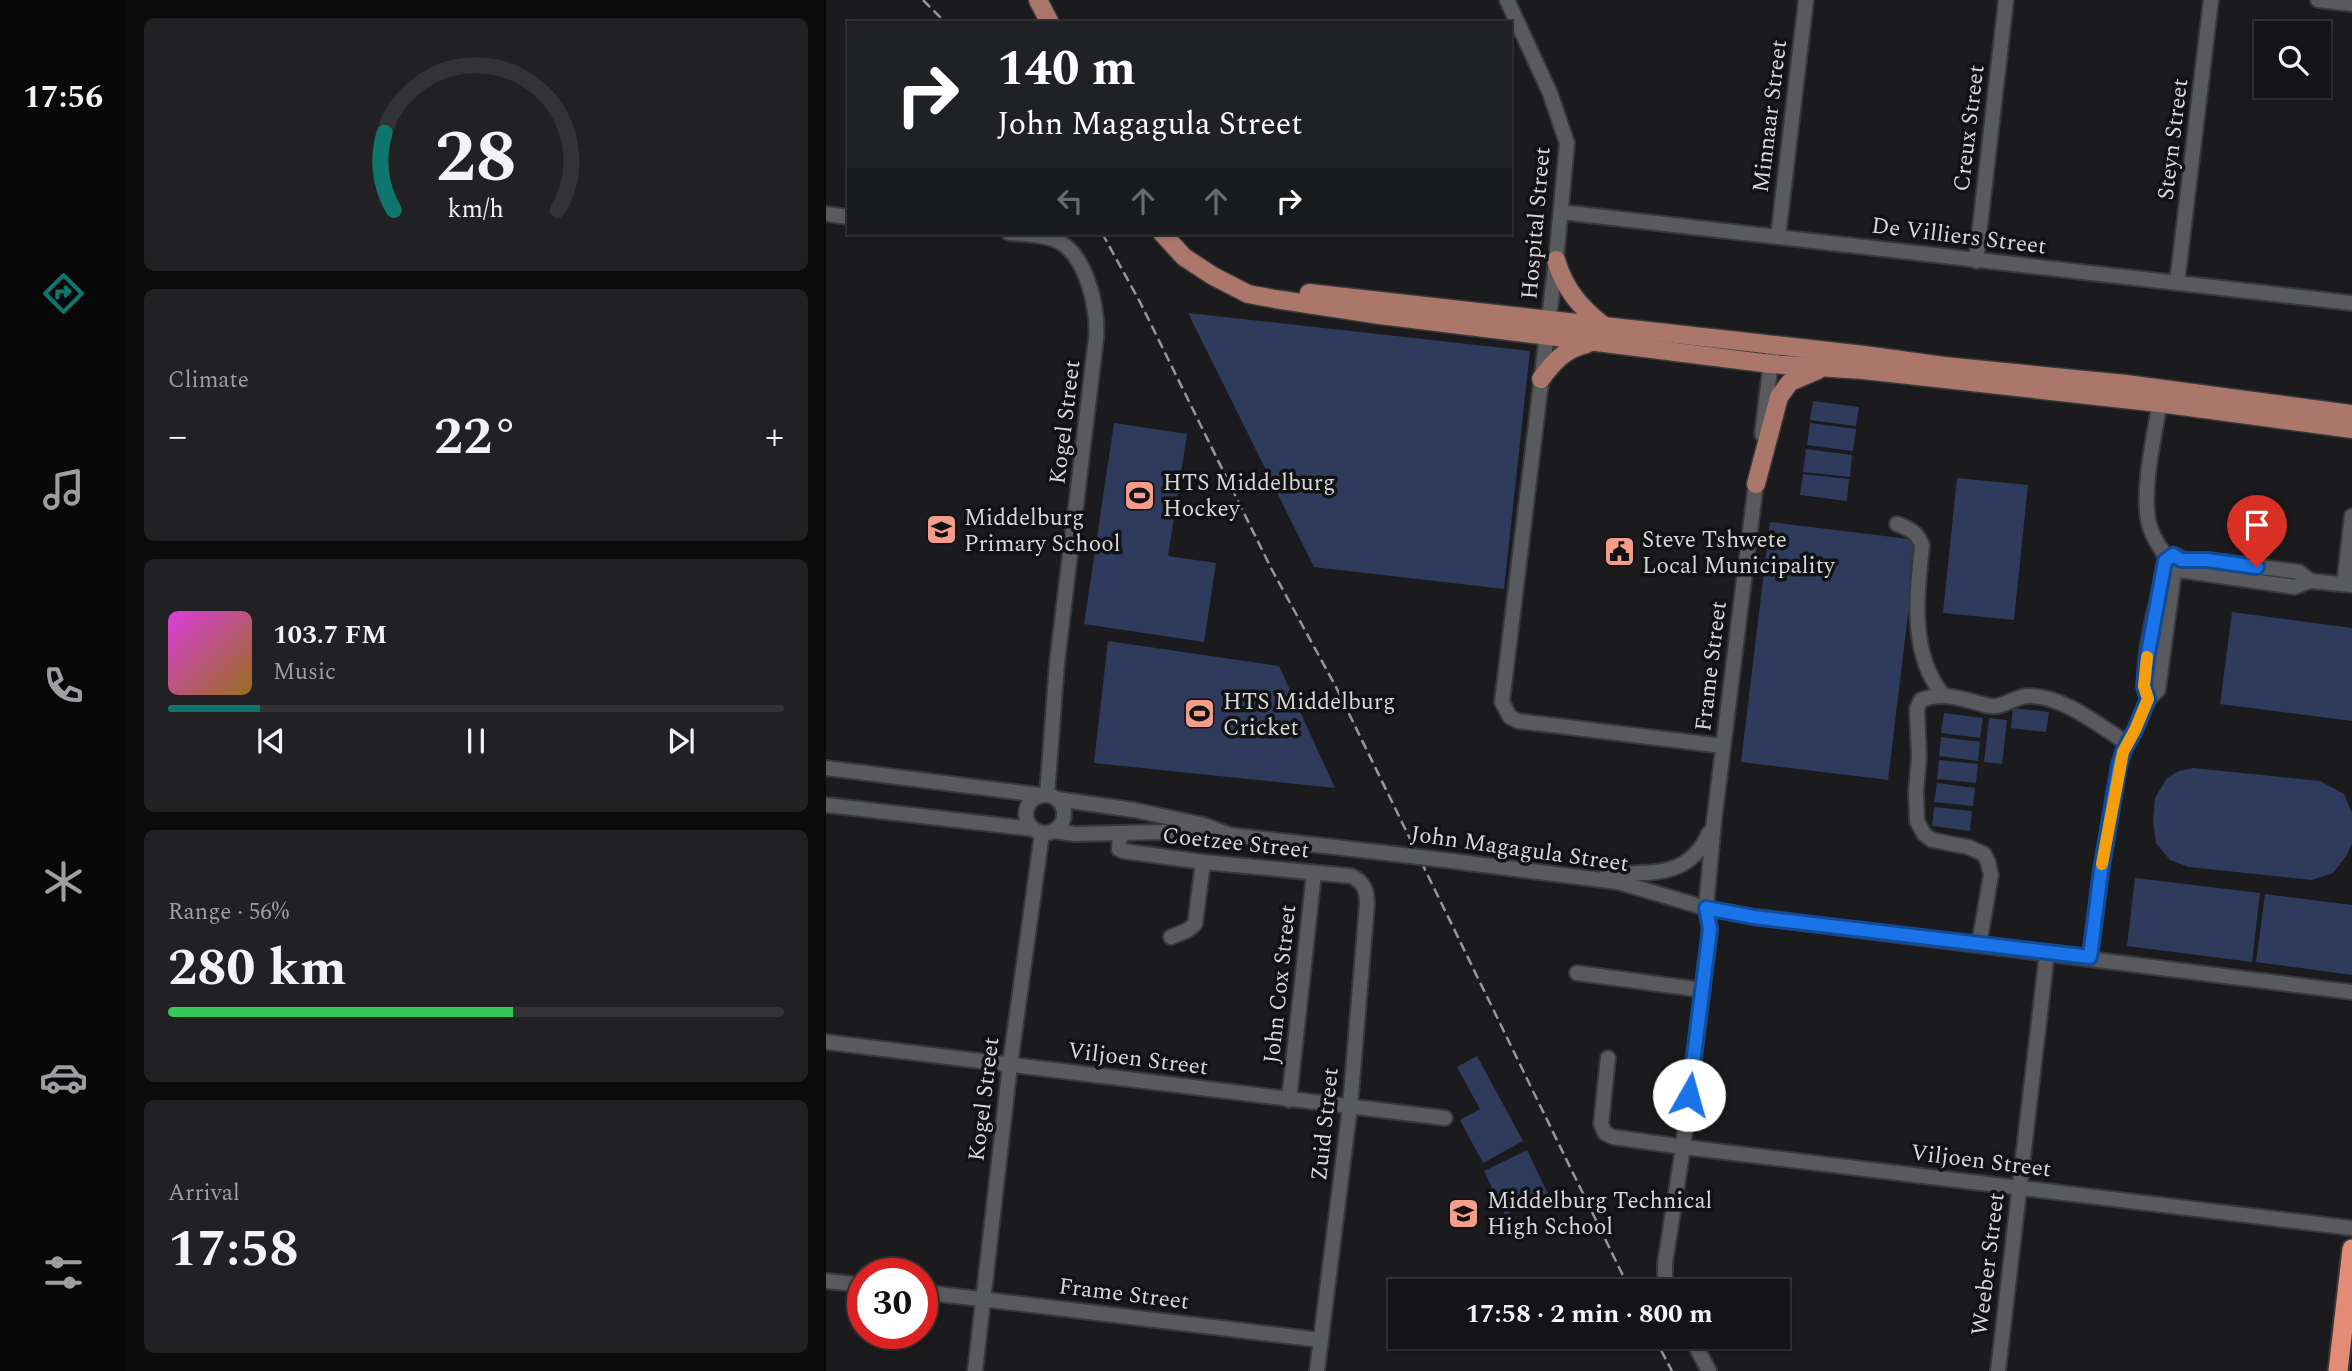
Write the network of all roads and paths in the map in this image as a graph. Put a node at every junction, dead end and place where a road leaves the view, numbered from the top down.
1 (1038, 0) edge
2 (1051, 0) edge
3 (1507, 0) edge
4 (1806, 0) edge
5 (2006, 0) edge
6 (2211, 0) edge
7 (2318, 0) edge
8 (2352, 4) edge
9 (1049, 21) edge
10 (1061, 21) edge
11 (1561, 212) junction
12 (826, 214) edge
13 (847, 217) edge
14 (1024, 235) edge
15 (1164, 235) edge
16 (1778, 237) junction
17 (1556, 260) junction
18 (1976, 261) junction
19 (2177, 284) junction
20 (2352, 303) edge
21 (1547, 328) junction
22 (1601, 334) junction
23 (1772, 355) junction
24 (1863, 362) junction
25 (1828, 367) junction
26 (1541, 379) junction
27 (2160, 396) junction
28 (2352, 414) edge
29 (2352, 429) edge
30 (1756, 484) junction
31 (2352, 516) edge
32 (1897, 524) dead end
33 (2173, 565) junction
34 (2348, 584) edge
35 (1943, 695) junction
36 (2127, 743) junction
37 (1723, 747) junction
38 (826, 768) edge
39 (1048, 796) junction
40 (826, 805) edge
41 (1714, 821) junction
42 (1043, 831) junction
43 (1120, 833) junction
44 (1230, 835) junction
45 (1203, 862) junction
46 (1314, 873) junction
47 (1581, 876) junction
48 (1363, 883) joint
49 (1706, 908) junction
50 (1171, 937) dead end
51 (1979, 944) junction
52 (2046, 953) junction
53 (2090, 957) junction
54 (1577, 974) dead end
55 (1703, 990) junction
56 (2352, 992) edge
57 (826, 1042) edge
58 (1608, 1058) dead end
59 (1010, 1065) junction
60 (1289, 1100) junction
61 (1350, 1106) junction
62 (1445, 1118) dead end
63 (1683, 1147) junction
64 (2019, 1187) junction
65 (2352, 1228) edge
66 (2352, 1249) edge
67 (1665, 1279) edge
68 (826, 1281) edge
69 (847, 1283) edge
70 (938, 1294) edge
71 (983, 1299) junction
72 (1321, 1340) junction
73 (1697, 1349) edge
74 (2352, 1365) edge
75 (975, 1371) edge
76 (1317, 1371) edge
77 (1709, 1371) edge
78 (1998, 1371) edge
79 (2338, 1371) edge
80 (2351, 1371) edge

1 - 9 main road
2 - 10 main road
3 - 11 street, Hospital Street
4 - 16 street, Minnaar Street
5 - 18 street, Creux Street
6 - 19 street, Steyn Street
7 - 8 street
11 - 16 street, De Villiers Street
11 - 17 street, Hospital Street
12 - 13 street
14 - 39 street, Kogel Street
15 - 21 main road
16 - 18 street, De Villiers Street
17 - 21 street, Hospital Street
17 - 22 main road
18 - 19 street, De Villiers Street
19 - 20 street, De Villiers Street
21 - 22 main road
21 - 26 street, Hospital Street
22 - 23 main road
22 - 26 main road
23 - 24 main road
23 - 25 main road
23 - 30 street, Frame Street
24 - 25 main road
24 - 27 main road
25 - 30 main road
26 - 37 street, Hospital Street
27 - 28 main road
27 - 29 main road
27 - 33 street
30 - 37 street, Frame Street
31 - 34 street
32 - 35 street
33 - 34 street
33 - 36 street
35 - 36 street
35 - 51 street
36 - 53 street
37 - 41 street, Frame Street
38 - 39 street, John Magagula Street
39 - 42 street
39 - 42 street
39 - 44 street, John Magagula Street
40 - 42 street
41 - 47 street
41 - 49 street, Frame Street
42 - 43 street
42 - 59 street, Kogel Street
43 - 44 street
43 - 45 street, Coetzee Street
44 - 47 street, John Magagula Street, bridge
45 - 46 street, Coetzee Street
45 - 50 street
46 - 48 street, Coetzee Street
46 - 60 street, John Cox Street
47 - 49 street, John Magagula Street
48 - 61 street, Zuid Street
49 - 51 street, John Magagula Street
49 - 55 street, Frame Street
51 - 52 street, John Magagula Street
52 - 53 street, John Magagula Street
52 - 64 street, Weeber Street
53 - 56 street, John Magagula Street
54 - 55 street
55 - 63 street, Frame Street
57 - 59 street, Viljoen Street
58 - 63 street, Viljoen Street
59 - 60 street, Viljoen Street
59 - 71 street, Kogel Street
60 - 61 street, Viljoen Street
61 - 62 street, Viljoen Street
61 - 72 street, Zuid Street
63 - 64 street, Viljoen Street
63 - 67 street, Frame Street
64 - 65 street, Viljoen Street
64 - 78 street, Weeber Street
66 - 79 highway
68 - 69 street
70 - 71 street, Frame Street
71 - 72 street, Frame Street
71 - 75 street, Kogel Street
72 - 76 street, Zuid Street
73 - 77 street
74 - 80 highway

